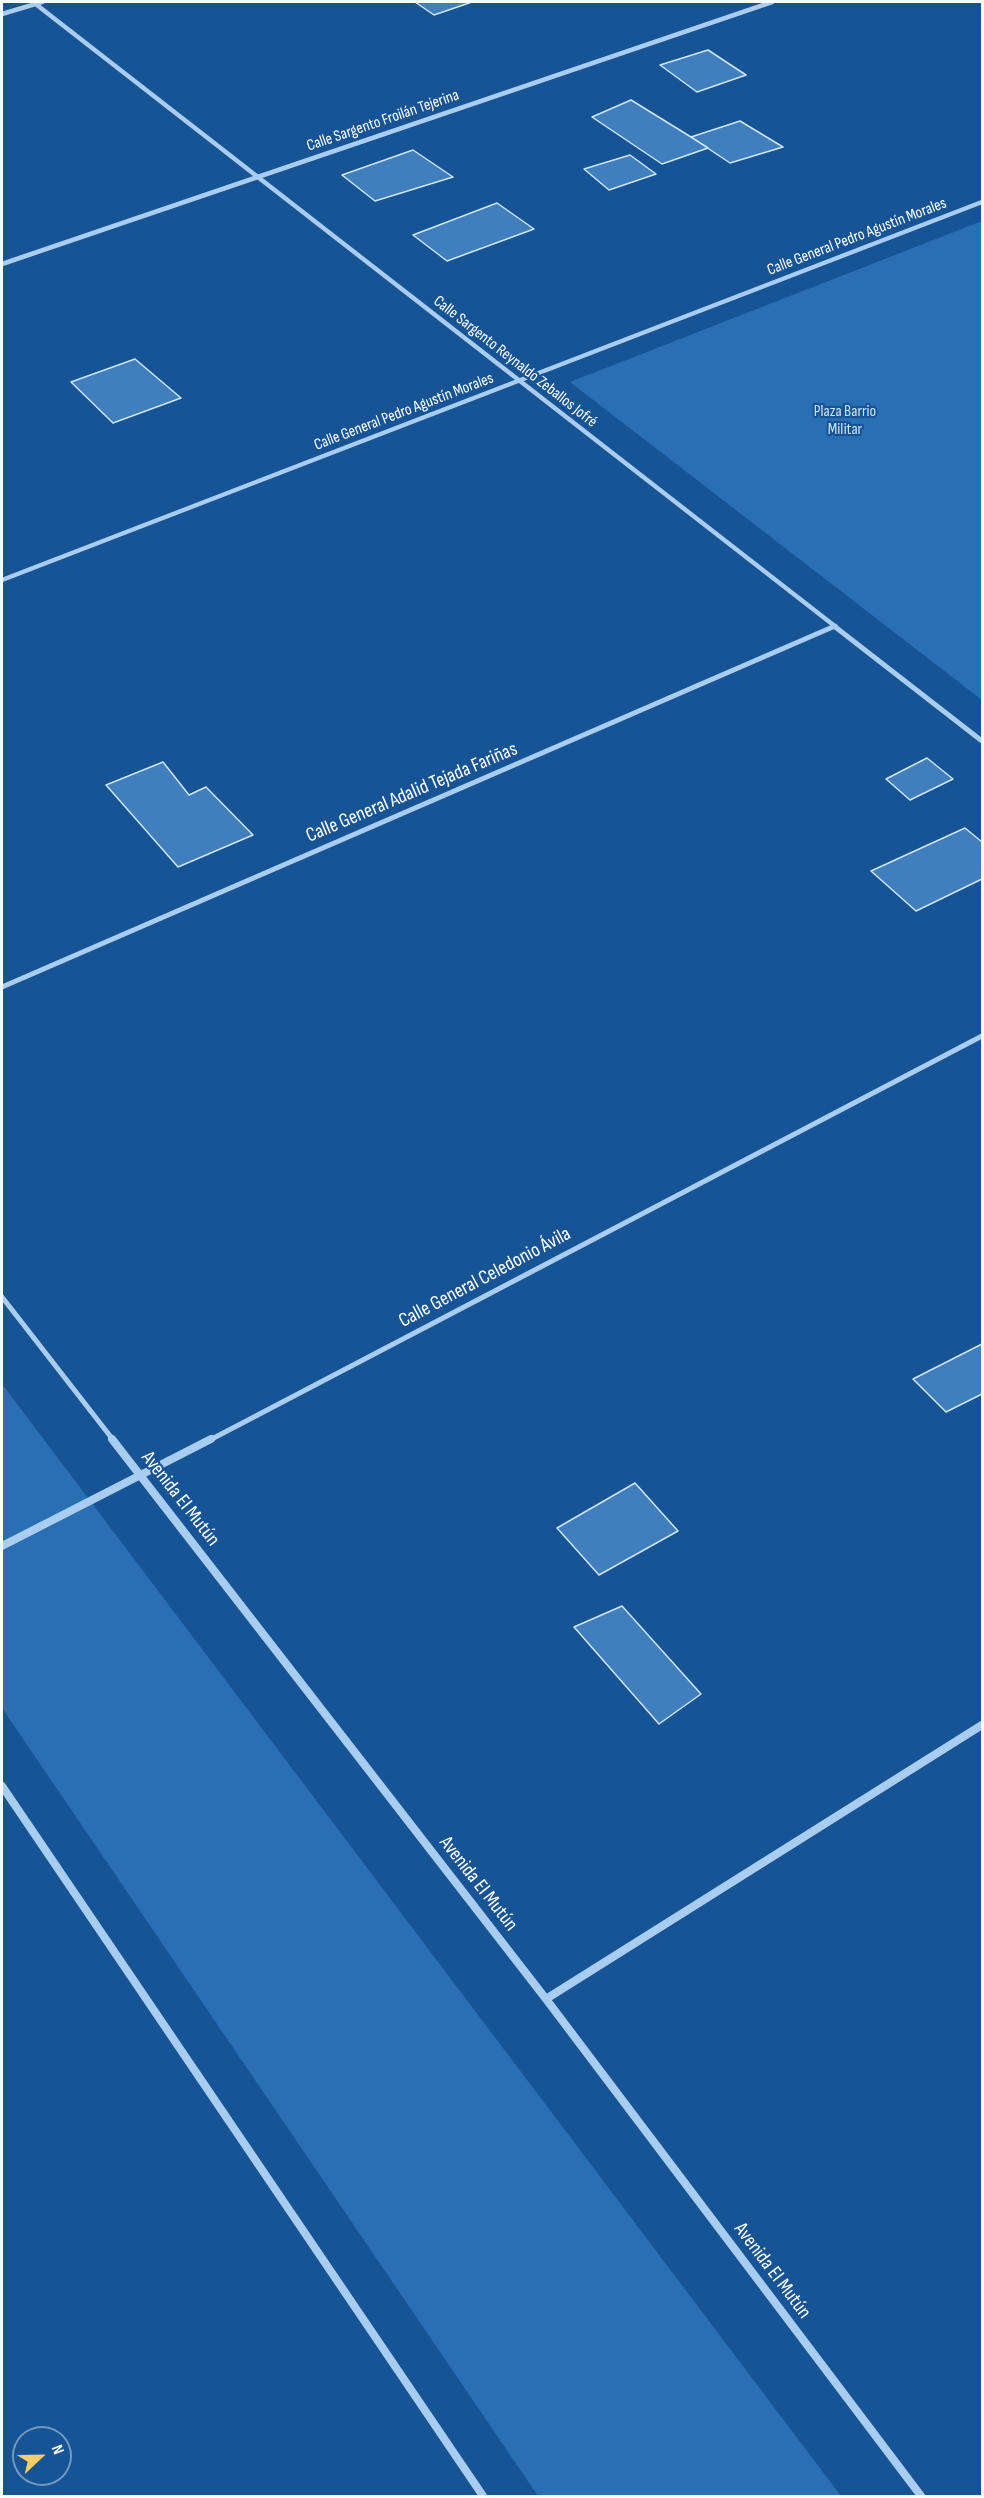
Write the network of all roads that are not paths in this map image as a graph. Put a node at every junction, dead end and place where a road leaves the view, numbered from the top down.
1 (34, 2) edge
2 (42, 2) edge
3 (772, 2) edge
4 (2, 14) edge
5 (258, 176) junction
6 (982, 202) edge
7 (2, 264) edge
8 (520, 380) junction
9 (2, 580) edge
10 (835, 626) junction
11 (982, 741) edge
12 (2, 987) edge
13 (982, 1036) edge
14 (2, 1297) edge
15 (141, 1476) junction
16 (2, 1546) edge
17 (982, 1725) edge
18 (2, 1786) edge
19 (546, 1999) junction
20 (483, 2496) edge
21 (921, 2496) edge

1 - 2 street
1 - 4 street
1 - 5 street, Calle Sargento Reynaldo Zeballos Jofré
3 - 5 street, Calle Sargento Froilán Tejerina
5 - 7 street, Calle Sargento Froilán Tejerina
5 - 8 street, Calle Sargento Reynaldo Zeballos Jofré
6 - 8 street, Calle General Pedro Agustín Morales
8 - 9 street, Calle General Pedro Agustín Morales
8 - 10 street, Calle Sargento Reynaldo Zeballos Jofré
10 - 11 street, Calle Sargento Reynaldo Zeballos Jofré
10 - 12 street, Calle General Adalid Tejada Fariñas
13 - 15 street, Calle General Celedonio Ávila
14 - 15 street, Avenida El Mutún
15 - 16 street, Calle General Celedonio Ávila
15 - 19 street, Avenida El Mutún
17 - 19 street
18 - 20 street
19 - 21 street, Avenida El Mutún

